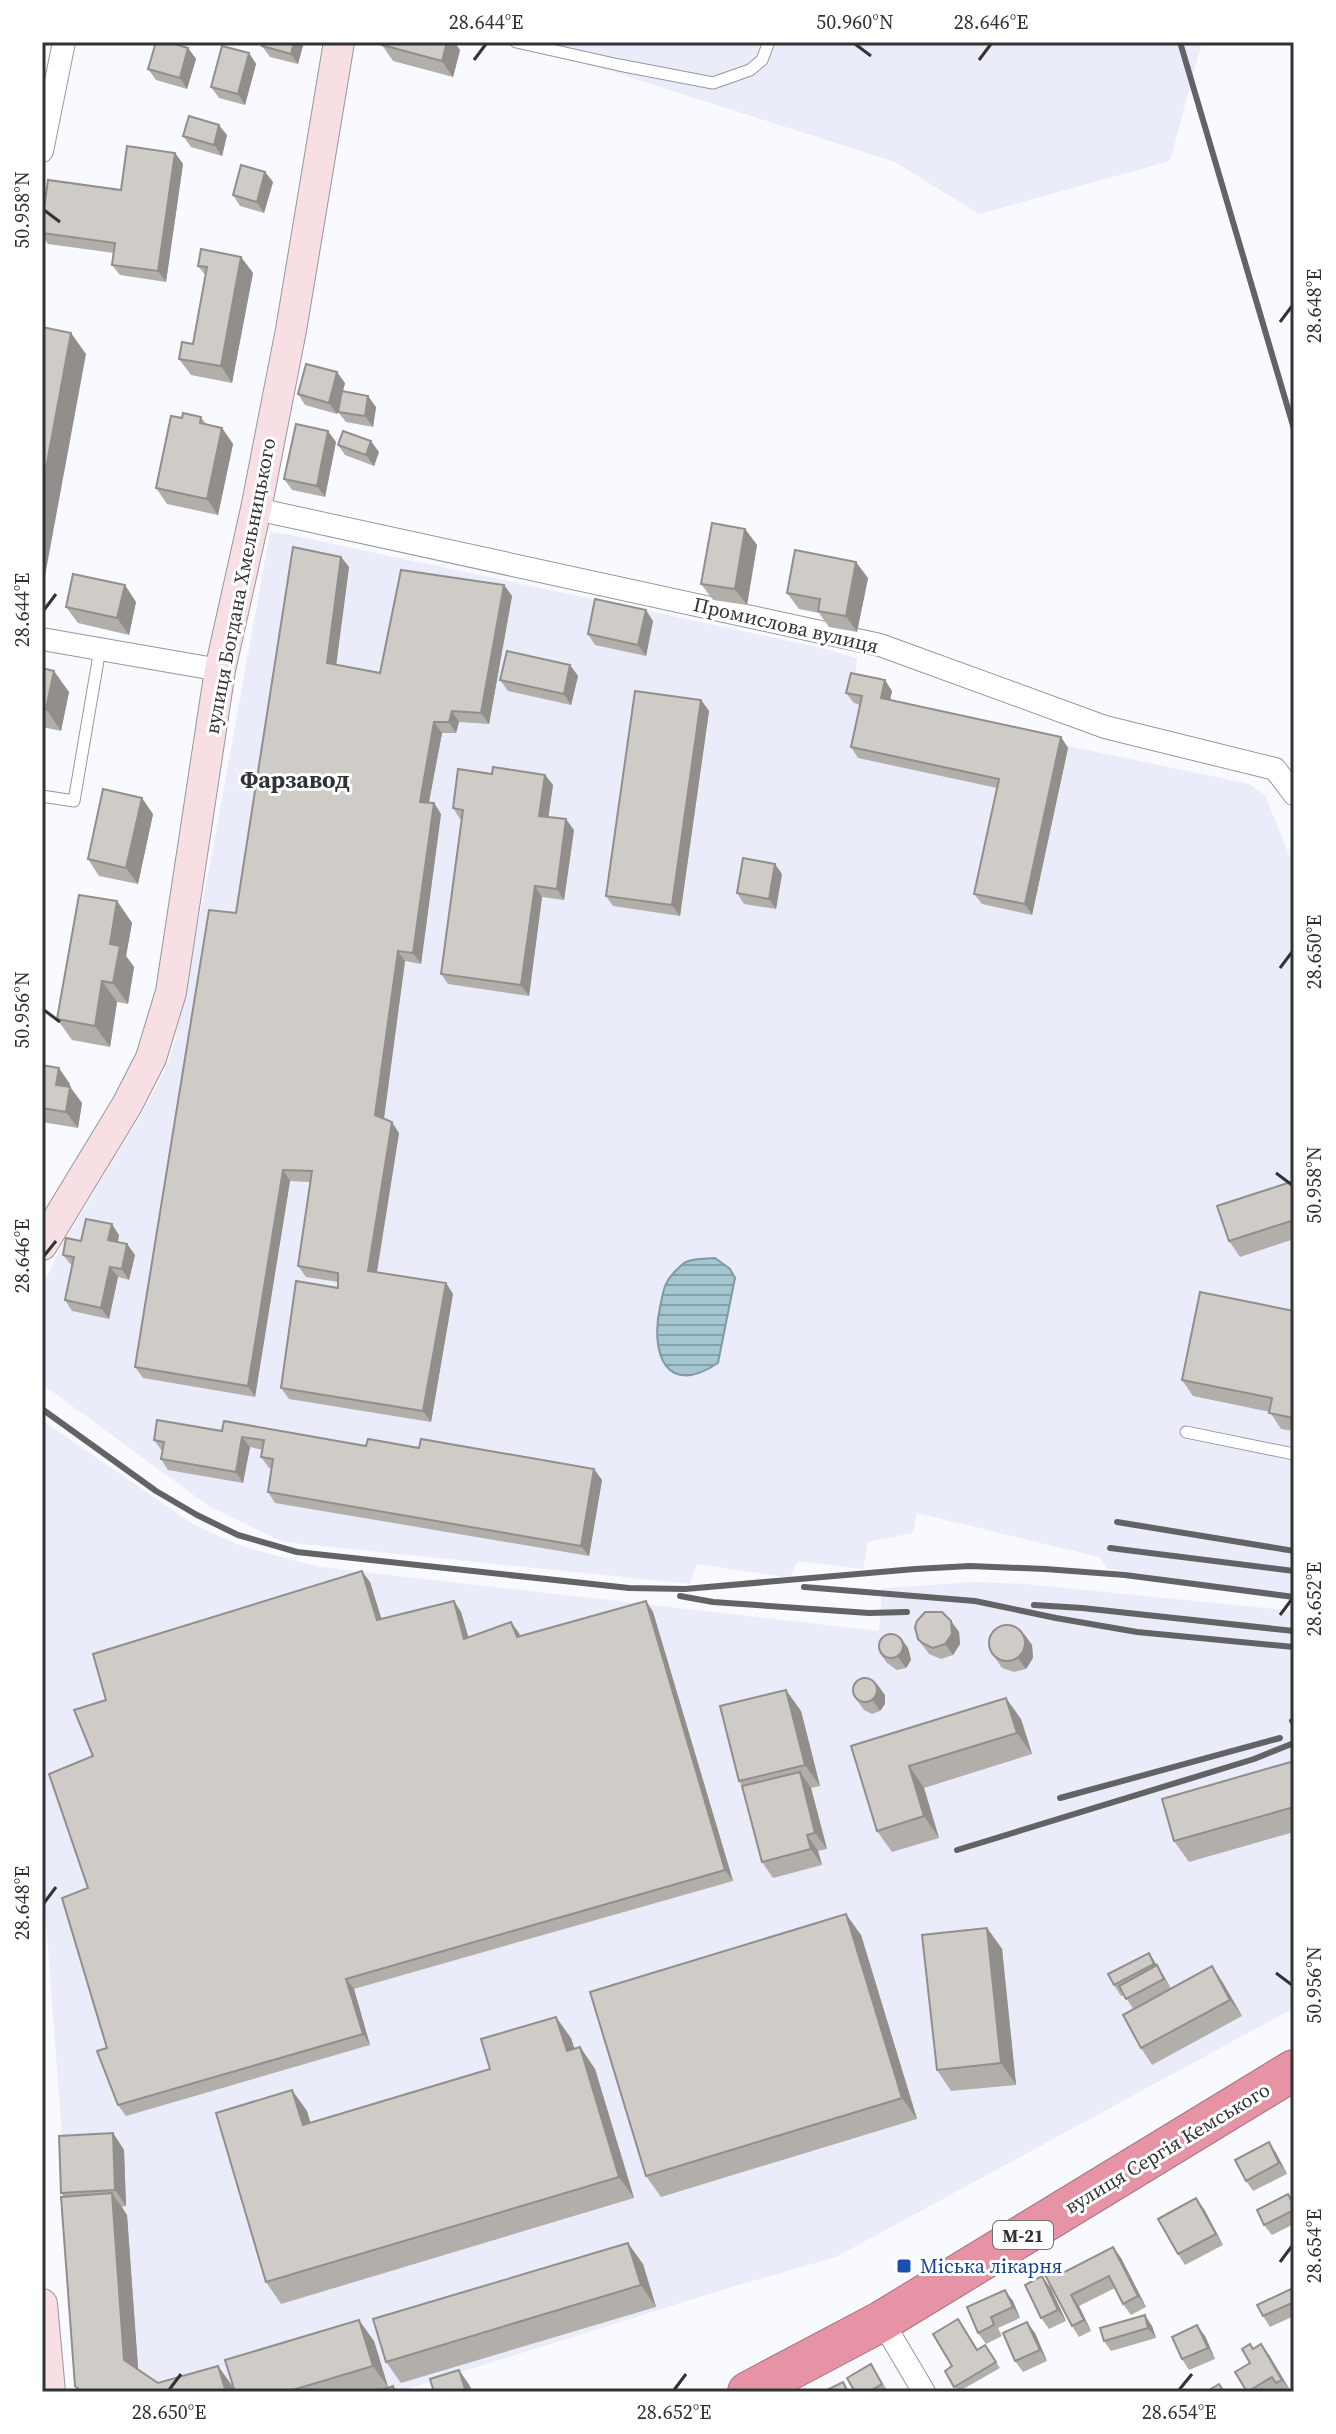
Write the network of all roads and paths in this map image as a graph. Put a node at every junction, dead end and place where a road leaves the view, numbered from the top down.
1 (64, 42) edge
2 (339, 42) edge
3 (516, 42) edge
4 (769, 42) edge
5 (49, 74) edge
6 (42, 151) edge
7 (256, 509) junction
8 (42, 639) edge
9 (100, 649) junction
10 (220, 670) junction
11 (1284, 769) edge
12 (1294, 794) edge
13 (42, 796) edge
14 (42, 1245) edge
15 (1186, 1432) dead end
16 (1294, 1454) edge
17 (1294, 2071) edge
18 (42, 2304) edge
19 (882, 2321) junction
20 (50, 2392) edge
21 (748, 2392) edge
22 (924, 2392) edge

1 - 5 street
2 - 7 street, вулиця Богдана Хмельницького
3 - 4 lane
5 - 6 street
7 - 10 street, вулиця Богдана Хмельницького
7 - 11 street, Промислова вулиця
8 - 9 street
9 - 10 street
9 - 13 lane
10 - 14 street, вулиця Богдана Хмельницького
11 - 12 street, Промислова вулиця
15 - 16 lane
17 - 19 highway, вулиця Сергія Кемського / М-21
18 - 20 street
19 - 21 highway, вулиця Сергія Кемського / М-21
19 - 22 street

